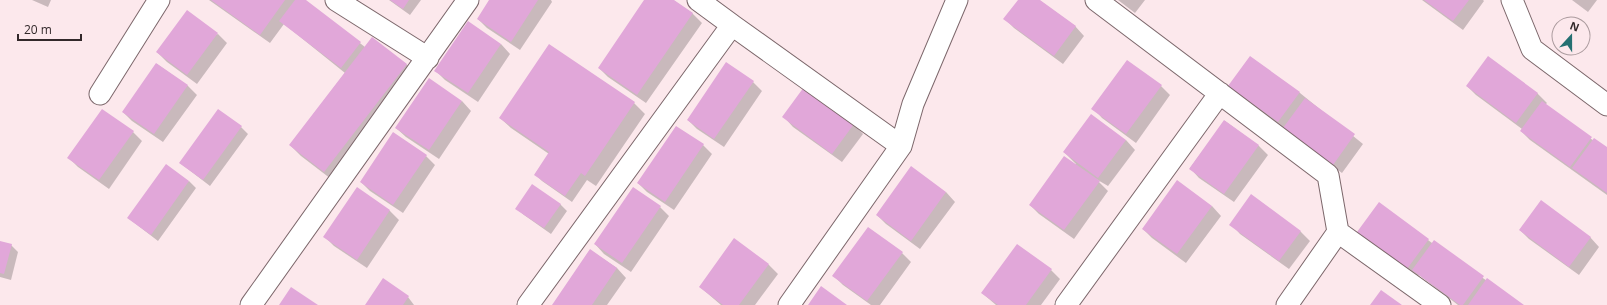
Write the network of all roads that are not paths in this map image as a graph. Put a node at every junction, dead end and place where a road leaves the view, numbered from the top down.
1 (159, 0) edge
2 (336, 0) edge
3 (468, 0) edge
4 (698, 0) edge
5 (957, 0) edge
6 (1096, 0) edge
7 (1512, 0) edge
8 (732, 25) junction
9 (428, 58) junction
10 (1220, 93) junction
11 (100, 94) dead end
12 (1607, 105) edge
13 (901, 146) junction
14 (1338, 232) junction
15 (251, 305) edge
16 (528, 305) edge
17 (788, 305) edge
18 (1066, 305) edge
19 (1287, 305) edge
20 (1440, 305) edge

1 - 11 street
2 - 9 street
3 - 9 street
4 - 8 street
5 - 13 street
6 - 10 street
7 - 12 street
8 - 13 street
8 - 16 street
9 - 15 street
10 - 14 street
10 - 18 street
13 - 17 street
14 - 19 street
14 - 20 street

